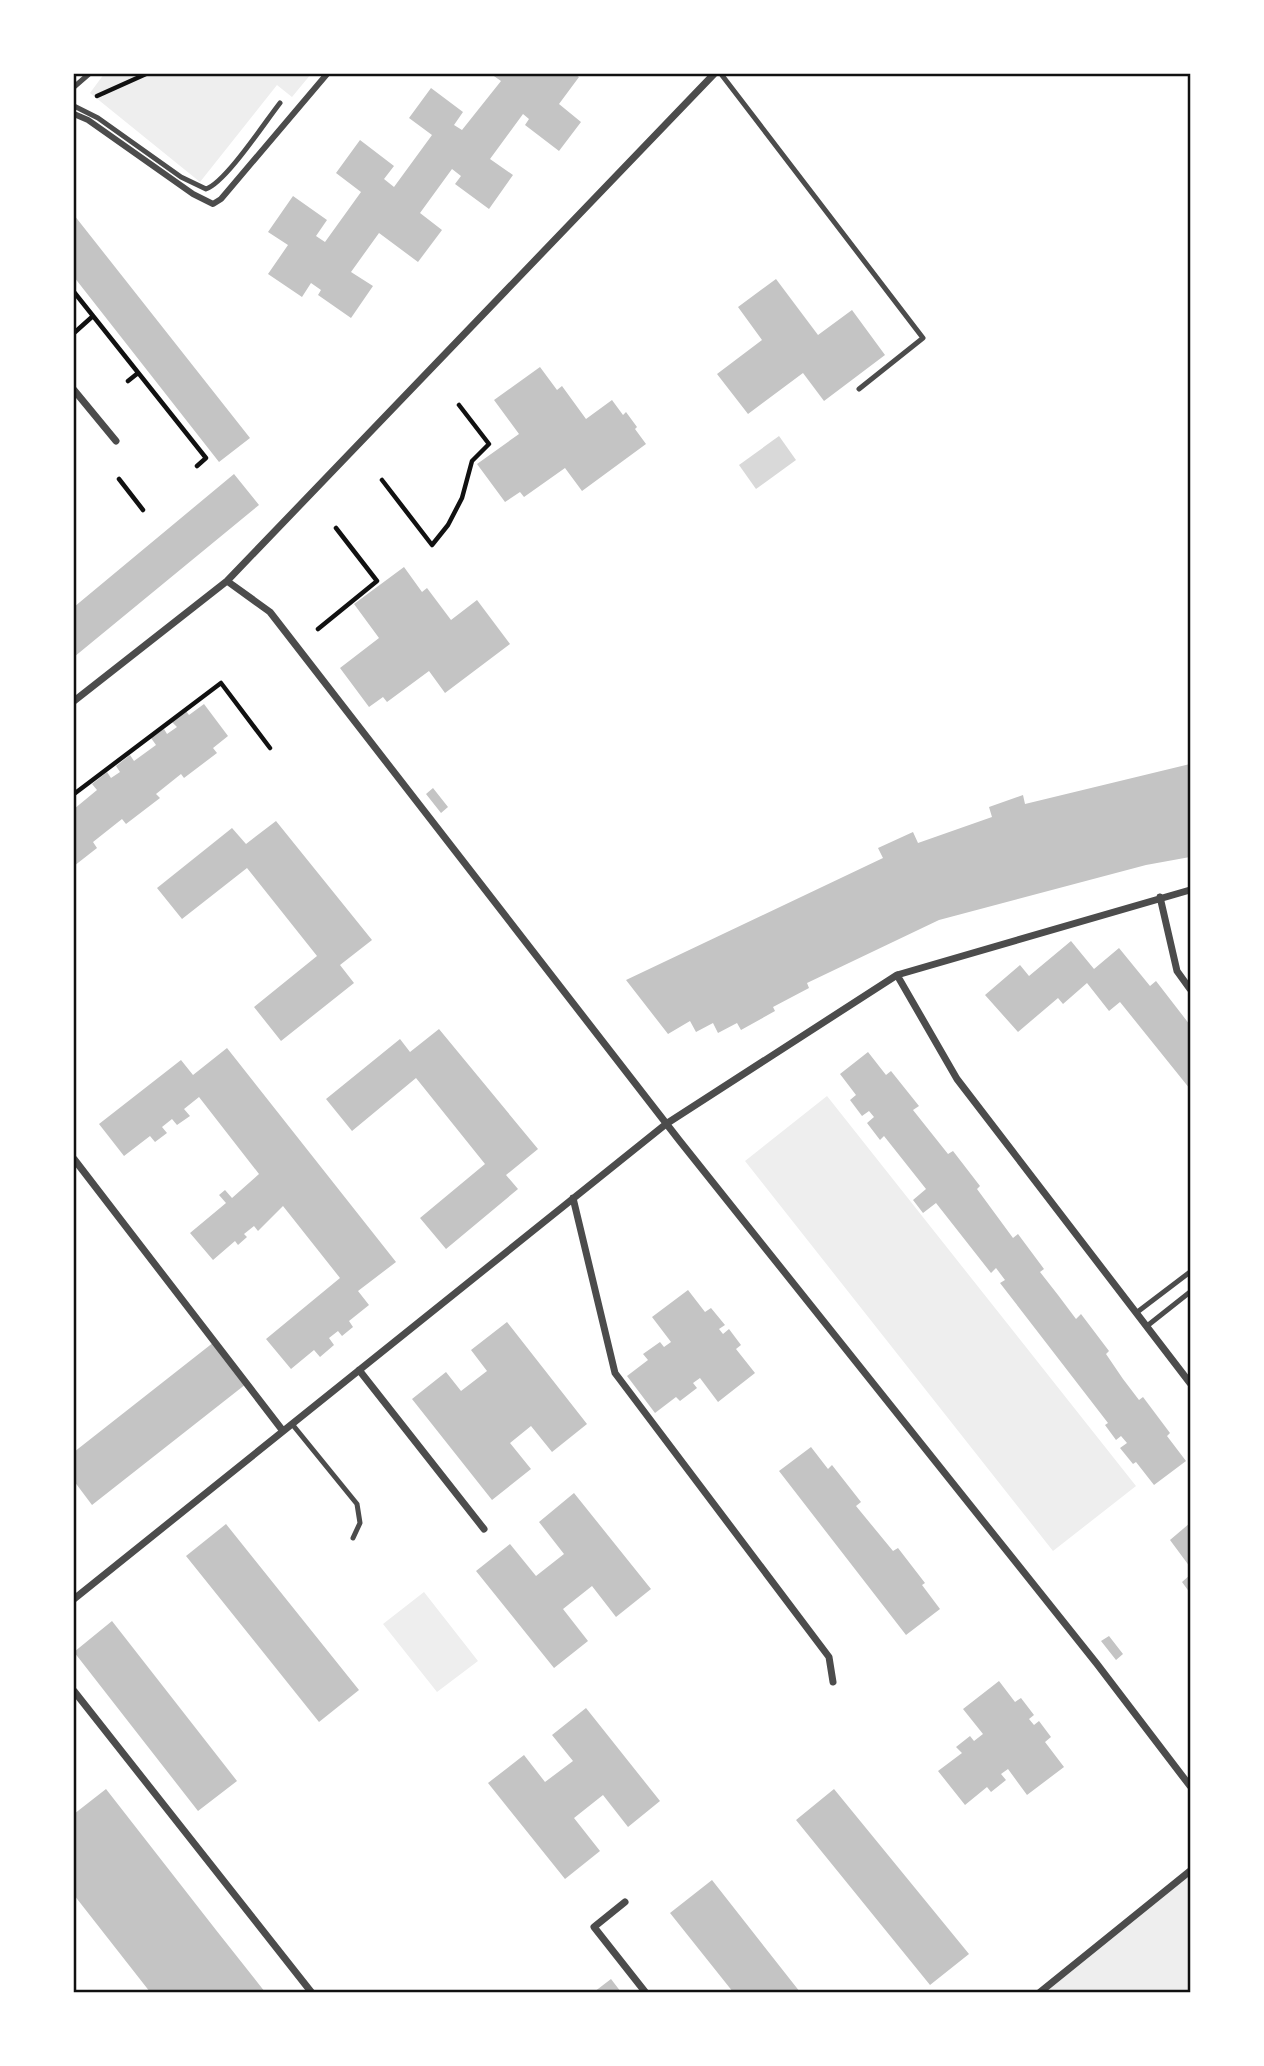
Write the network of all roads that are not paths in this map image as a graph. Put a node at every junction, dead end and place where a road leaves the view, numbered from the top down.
1 (89, 74) edge
2 (327, 74) edge
3 (713, 74) edge
4 (721, 74) edge
5 (74, 87) edge
6 (280, 103) dead end
7 (74, 106) edge
8 (74, 114) edge
9 (859, 389) dead end
10 (74, 390) edge
11 (116, 441) dead end
12 (227, 581) junction
13 (74, 701) edge
14 (1191, 890) edge
15 (1160, 897) junction
16 (897, 975) junction
17 (1191, 989) edge
18 (666, 1124) junction
19 (74, 1159) edge
20 (573, 1198) junction
21 (1191, 1272) edge
22 (1191, 1292) edge
23 (1136, 1313) junction
24 (1147, 1326) junction
25 (359, 1370) junction
26 (1191, 1383) edge
27 (292, 1424) junction
28 (283, 1431) junction
29 (484, 1529) dead end
30 (353, 1538) dead end
31 (74, 1599) edge
32 (834, 1682) dead end
33 (74, 1691) edge
34 (1191, 1786) edge
35 (1191, 1871) edge
36 (625, 1902) dead end
37 (312, 1993) edge
38 (646, 1993) edge
39 (1039, 1993) edge

1 - 5 lane
2 - 8 street
3 - 12 street
4 - 9 lane
6 - 7 lane
10 - 11 street
12 - 13 street
12 - 18 street
14 - 15 street
15 - 16 street
15 - 17 street
16 - 18 street
16 - 23 street
18 - 20 street
18 - 34 street
19 - 28 street
20 - 25 street
20 - 32 street
21 - 23 lane
22 - 24 lane
23 - 24 street
24 - 26 street
25 - 27 street
25 - 29 street
27 - 28 street
27 - 30 lane
28 - 31 street
33 - 37 street
35 - 39 street
36 - 38 street

